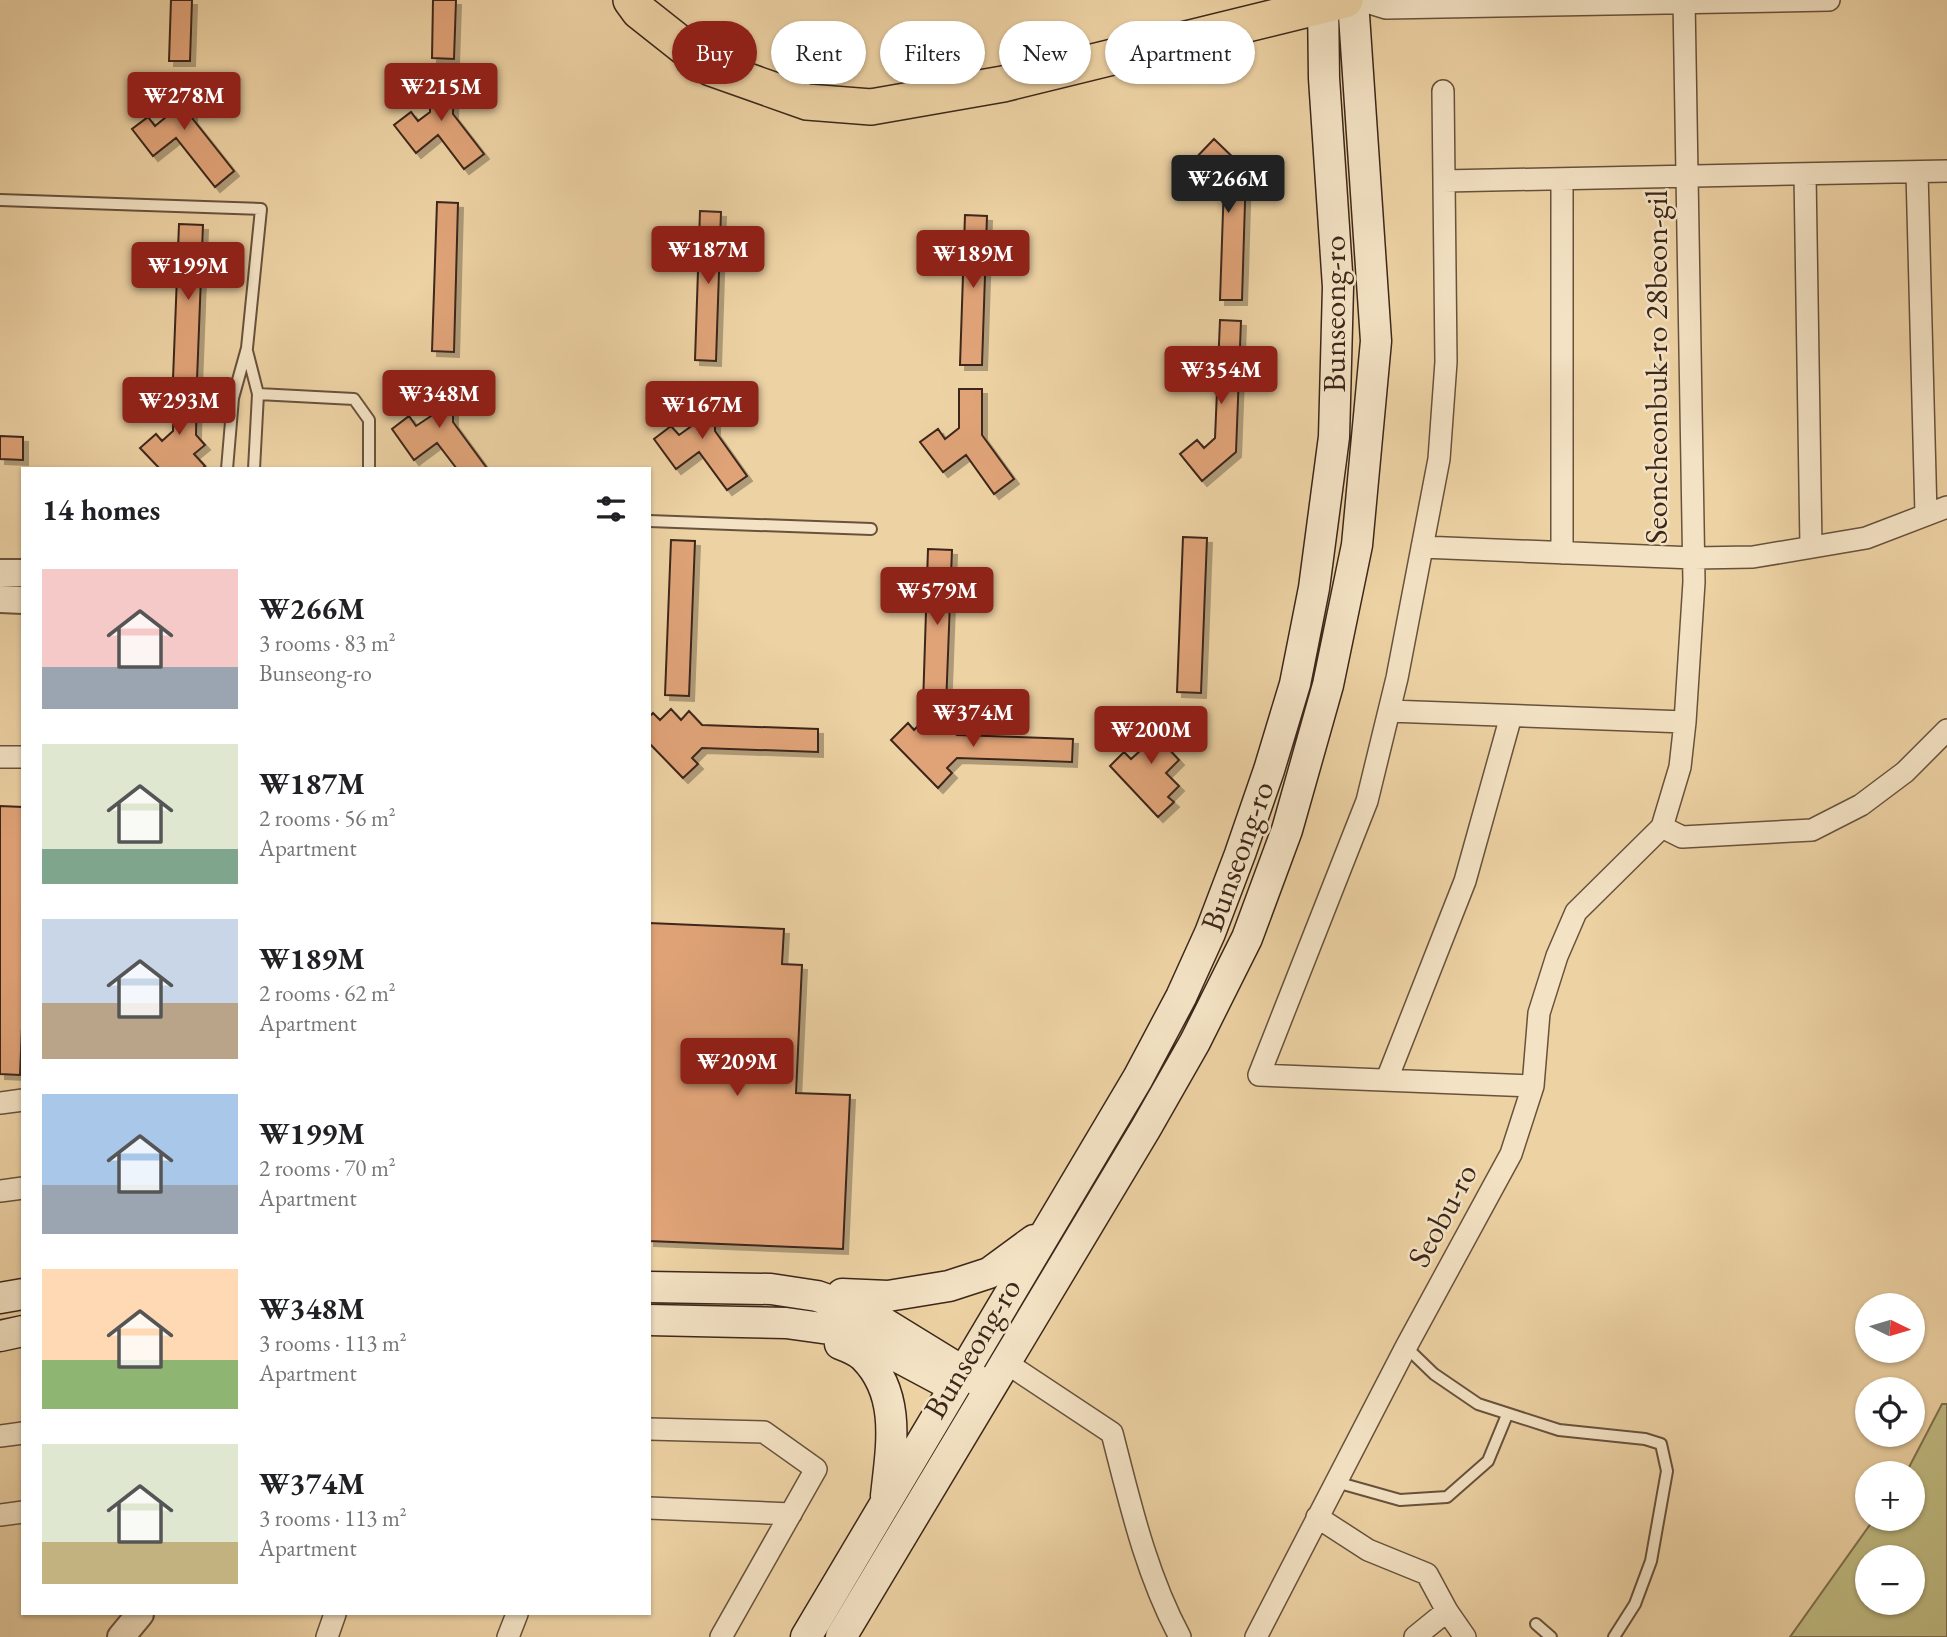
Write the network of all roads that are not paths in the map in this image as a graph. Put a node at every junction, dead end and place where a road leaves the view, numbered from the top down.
1 (631, 0) edge
2 (1360, 0) edge
3 (1829, 0) edge
4 (1336, 1) edge
5 (1684, 1) edge
6 (1443, 91) dead end
7 (1947, 171) edge
8 (1917, 172) junction
9 (1805, 174) junction
10 (1687, 177) junction
11 (1562, 179) junction
12 (1444, 181) junction
13 (0, 200) edge
14 (247, 348) junction
15 (258, 394) junction
16 (227, 467) edge
17 (254, 467) edge
18 (369, 467) edge
19 (1947, 507) edge
20 (1926, 515) junction
21 (651, 521) edge
22 (870, 529) dead end
23 (1422, 547) junction
24 (1811, 547) junction
25 (1562, 553) junction
26 (1694, 558) junction
27 (0, 573) edge
28 (21, 573) edge
29 (0, 599) edge
30 (21, 600) edge
31 (1388, 711) junction
32 (1511, 716) junction
33 (1685, 722) junction
34 (1947, 730) edge
35 (0, 757) edge
36 (21, 757) edge
37 (1662, 827) junction
38 (1387, 1079) junction
39 (1533, 1086) junction
40 (21, 1100) edge
41 (0, 1102) edge
42 (21, 1188) edge
43 (0, 1191) edge
44 (1045, 1232) junction
45 (651, 1287) edge
46 (771, 1289) junction
47 (21, 1294) edge
48 (0, 1298) edge
49 (651, 1320) edge
50 (806, 1326) junction
51 (21, 1331) edge
52 (0, 1336) edge
53 (1406, 1347) junction
54 (1005, 1362) junction
55 (958, 1379) junction
56 (985, 1396) junction
57 (1507, 1415) junction
58 (651, 1429) edge
59 (21, 1433) edge
60 (0, 1436) edge
61 (1336, 1482) junction
62 (884, 1506) junction
63 (651, 1508) edge
64 (21, 1512) edge
65 (791, 1514) junction
66 (0, 1515) edge
67 (1317, 1517) junction
68 (1447, 1611) junction
69 (121, 1615) edge
70 (139, 1615) edge
71 (335, 1615) edge
72 (517, 1615) edge
73 (1536, 1624) dead end
74 (104, 1637) edge
75 (121, 1637) edge
76 (327, 1637) edge
77 (508, 1637) edge
78 (721, 1637) edge
79 (806, 1637) edge
80 (841, 1637) edge
81 (1180, 1637) edge
82 (1256, 1637) edge
83 (1415, 1637) edge
84 (1465, 1637) edge
85 (1551, 1637) edge
86 (1614, 1637) edge

1 - 4 highway
2 - 5 street
3 - 5 street
4 - 44 main road, Bunseong-ro
4 - 54 main road, Bunseong-ro
5 - 10 street
6 - 12 street
7 - 8 street, Seoncheonbuk-ro 28beon-gil
8 - 9 street, Seoncheonbuk-ro 28beon-gil
8 - 20 street
9 - 10 street, Seoncheonbuk-ro 28beon-gil
9 - 24 street
10 - 11 street, Seoncheonbuk-ro 28beon-gil
10 - 26 street, Seoncheonbuk-ro 28beon-gil
11 - 12 street, Seoncheonbuk-ro 28beon-gil
11 - 25 street
12 - 23 street
13 - 14 lane
14 - 15 lane
14 - 16 lane
15 - 17 lane
15 - 18 lane
19 - 20 street
20 - 24 street
21 - 22 lane
23 - 25 street, Seoncheonbuk-ro 28beon-gil
23 - 31 street
24 - 26 street
25 - 26 street, Seoncheonbuk-ro 28beon-gil
26 - 33 street
27 - 28 street
29 - 30 street
31 - 32 street
31 - 38 street
32 - 33 street
32 - 38 street
33 - 37 street
34 - 37 street
35 - 36 street
37 - 39 street, Seobu-ro
38 - 39 street
39 - 53 street, Seobu-ro
40 - 41 street
42 - 43 street
44 - 46 main road
44 - 55 main road, Bunseong-ro
45 - 46 main road
46 - 55 main road
47 - 48 main road
49 - 50 main road
50 - 55 main road
50 - 62 main road
51 - 52 main road
53 - 57 lane
53 - 61 street, Seobu-ro
54 - 56 main road, Bunseong-ro
54 - 81 street
55 - 56 main road
55 - 62 main road, Bunseong-ro
56 - 80 main road, Bunseong-ro
57 - 61 lane
57 - 86 lane
58 - 65 street
59 - 60 street
61 - 67 street, Seobu-ro
62 - 79 main road, Bunseong-ro
63 - 65 street
64 - 66 street
65 - 78 street
67 - 68 street
67 - 82 street, Seobu-ro
68 - 83 street
68 - 84 street
69 - 74 street
70 - 75 street
71 - 76 street
72 - 77 street
73 - 85 lane

